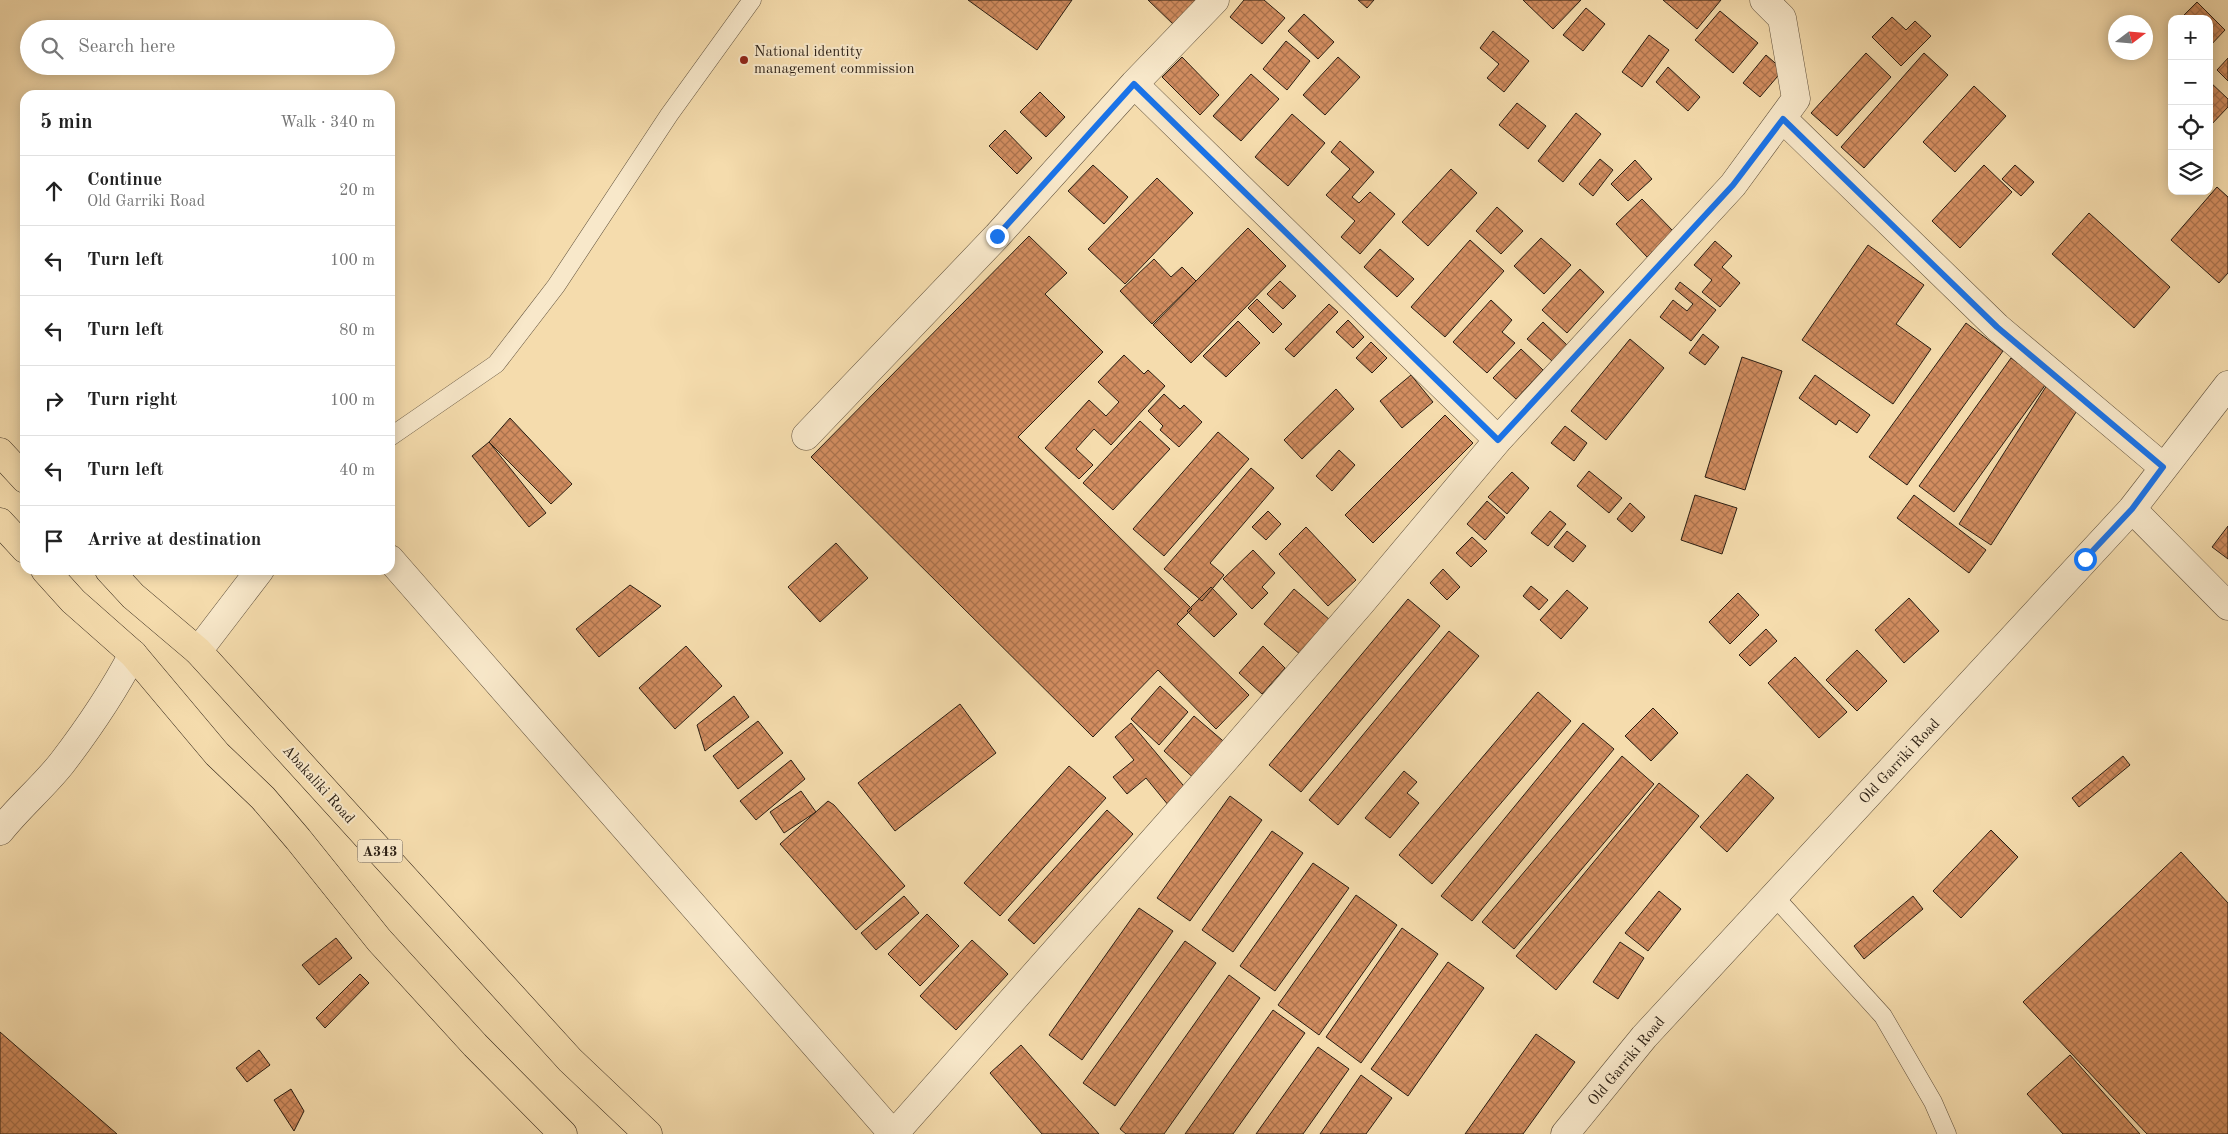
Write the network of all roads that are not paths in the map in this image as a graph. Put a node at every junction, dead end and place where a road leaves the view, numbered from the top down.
1 (752, 0) edge
2 (1215, 0) edge
3 (1764, 0) edge
4 (1134, 84) junction
5 (1783, 119) junction
6 (2228, 385) edge
7 (395, 434) edge
8 (806, 436) dead end
9 (1498, 440) junction
10 (0, 452) edge
11 (2163, 467) junction
12 (20, 474) edge
13 (2132, 509) junction
14 (0, 522) edge
15 (20, 544) edge
16 (395, 565) edge
17 (50, 575) edge
18 (113, 575) edge
19 (256, 575) edge
20 (2228, 606) edge
21 (198, 651) junction
22 (134, 654) junction
23 (10, 807) edge
24 (0, 831) edge
25 (1774, 896) junction
26 (563, 1134) edge
27 (648, 1134) edge
28 (894, 1134) edge
29 (1565, 1134) edge
30 (1947, 1134) edge

1 - 7 lane
2 - 4 street
3 - 5 street
4 - 8 street
4 - 9 street
5 - 9 street
5 - 11 street
6 - 11 street, Old Garriki Road
9 - 28 street
10 - 12 highway
11 - 13 street, Old Garriki Road
13 - 20 street
13 - 25 street, Old Garriki Road
14 - 15 highway
16 - 28 street
17 - 22 highway
18 - 21 highway, Abakaliki Road / A343
19 - 21 street
21 - 27 highway, Abakaliki Road / A343
22 - 23 street
22 - 26 highway
23 - 24 street
25 - 29 street, Old Garriki Road
25 - 30 lane

